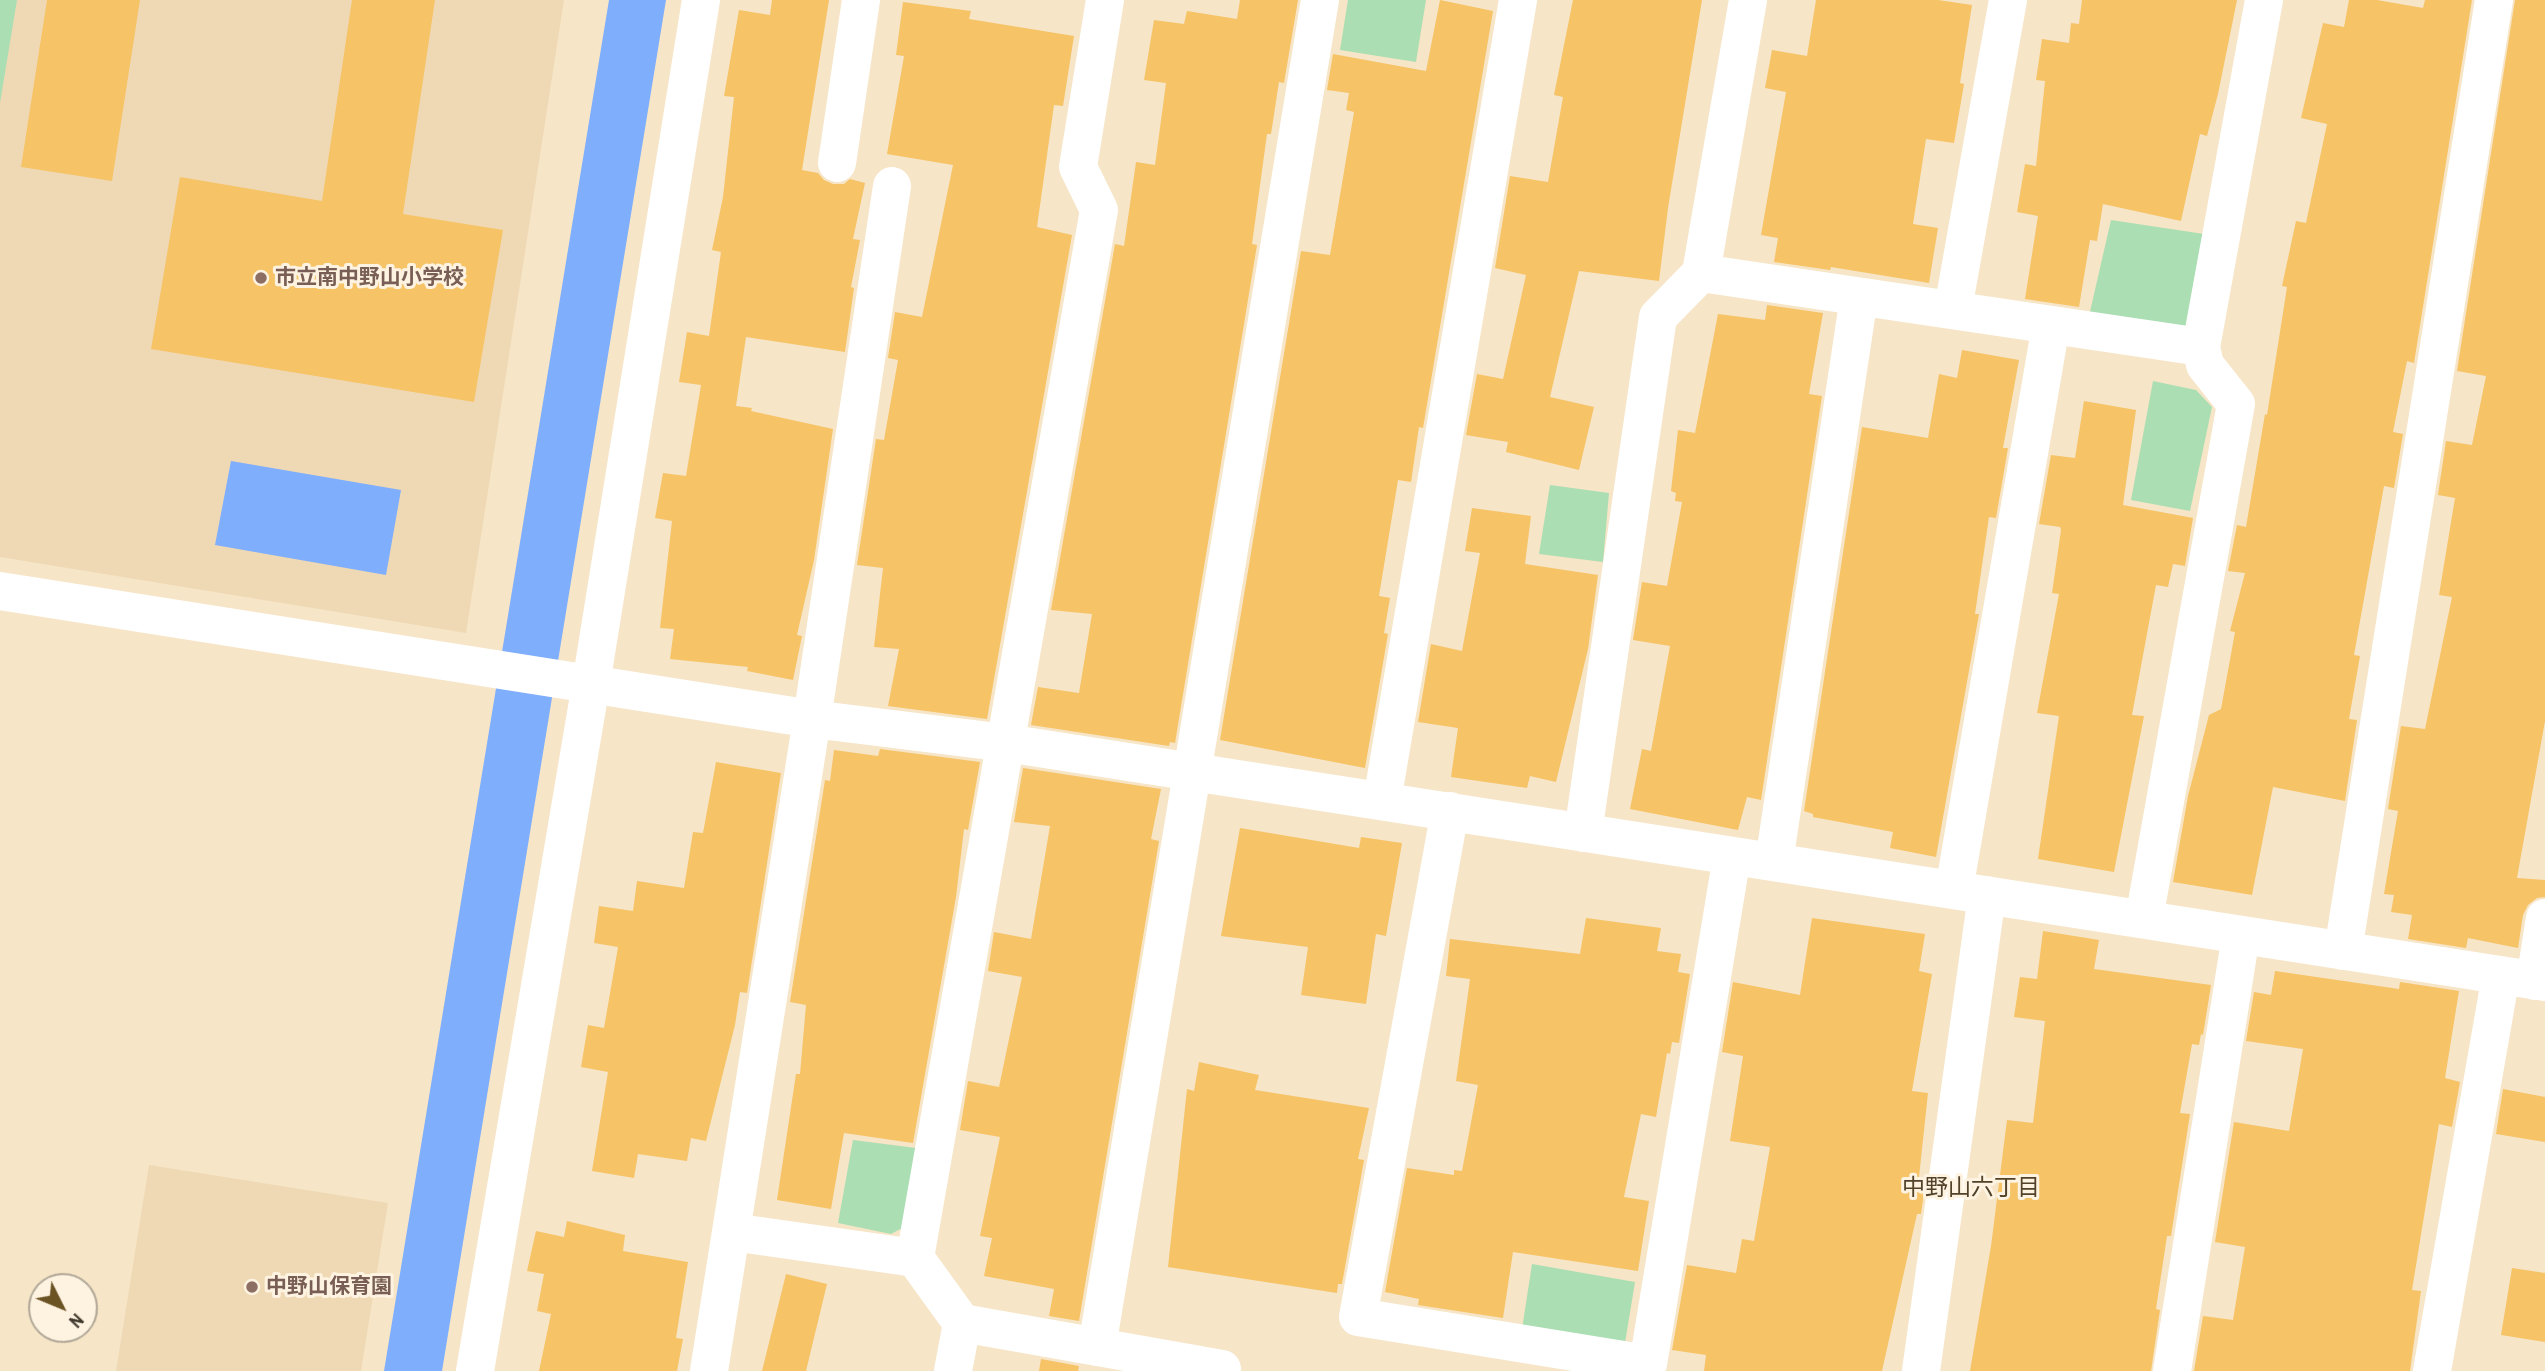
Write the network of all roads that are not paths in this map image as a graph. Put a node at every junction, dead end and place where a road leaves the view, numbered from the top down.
1 (701, 0) edge
2 (861, 0) edge
3 (1105, 0) edge
4 (1320, 0) edge
5 (1518, 0) edge
6 (1748, 0) edge
7 (2008, 0) edge
8 (2264, 0) edge
9 (2494, 0) edge
10 (837, 163) dead end
11 (892, 186) dead end
12 (1701, 273) junction
13 (1859, 297) junction
14 (1953, 309) junction
15 (2052, 325) junction
16 (2201, 347) junction
17 (0, 591) edge
18 (576, 682) junction
19 (812, 719) junction
20 (1006, 743) junction
21 (1193, 772) junction
22 (1382, 801) junction
23 (1450, 811) junction
24 (1583, 833) junction
25 (1732, 856) junction
26 (1774, 862) junction
27 (1970, 893) junction
28 (2545, 918) edge
29 (2144, 919) junction
30 (2241, 936) junction
31 (2343, 951) junction
32 (2527, 979) edge
33 (732, 1232) junction
34 (915, 1258) junction
35 (962, 1323) junction
36 (1097, 1347) junction
37 (475, 1371) edge
38 (709, 1371) edge
39 (953, 1371) edge
40 (1222, 1371) edge
41 (1920, 1371) edge
42 (2172, 1371) edge
43 (2432, 1371) edge

1 - 18 street
2 - 10 street
3 - 20 street
4 - 21 street
5 - 22 street
6 - 12 street
7 - 14 street
8 - 16 street
9 - 31 street
11 - 19 street
12 - 13 street
12 - 24 street
13 - 14 street
13 - 26 street
14 - 15 street
15 - 16 street
15 - 27 street
16 - 29 street
17 - 18 street
18 - 19 street
18 - 37 street
19 - 20 street
19 - 33 street
20 - 21 street
20 - 34 street
21 - 22 street
21 - 36 street
22 - 23 street
23 - 24 street
23 - 25 street
24 - 25 street
25 - 26 street
26 - 27 street
27 - 29 street
27 - 41 street
28 - 32 street
29 - 30 street
30 - 31 street
30 - 42 street
31 - 32 street
32 - 43 street
33 - 34 street
33 - 38 street
34 - 35 street
35 - 36 street
35 - 39 street
36 - 40 street

